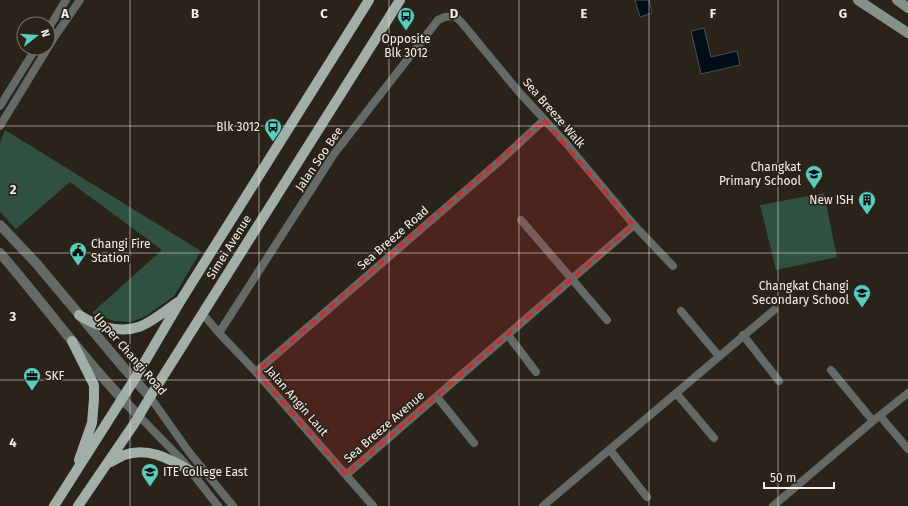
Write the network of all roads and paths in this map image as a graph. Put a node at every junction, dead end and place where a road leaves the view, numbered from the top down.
1 (66, 0) edge
2 (80, 0) edge
3 (369, 0) edge
4 (400, 0) edge
5 (858, 0) edge
6 (897, 0) edge
7 (908, 8) edge
8 (56, 16) edge
9 (456, 16) joint
10 (908, 33) edge
11 (31, 56) edge
12 (0, 106) edge
13 (544, 120) junction
14 (0, 126) edge
15 (521, 220) dead end
16 (0, 225) edge
17 (634, 225) junction
18 (0, 253) edge
19 (673, 266) dead end
20 (572, 279) junction
21 (181, 300) junction
22 (774, 310) dead end
23 (681, 312) dead end
24 (202, 313) junction
25 (79, 315) junction
26 (607, 320) dead end
27 (219, 333) junction
28 (508, 335) junction
29 (743, 335) junction
30 (72, 341) junction
31 (718, 356) junction
32 (831, 370) dead end
33 (256, 372) junction
34 (536, 372) dead end
35 (134, 380) junction
36 (779, 381) dead end
37 (676, 393) junction
38 (908, 393) edge
39 (150, 396) junction
40 (437, 397) junction
41 (121, 399) junction
42 (139, 416) junction
43 (880, 416) junction
44 (873, 422) junction
45 (714, 438) dead end
46 (474, 443) dead end
47 (908, 449) edge
48 (610, 450) junction
49 (107, 464) junction
50 (191, 471) junction
51 (346, 475) junction
52 (72, 479) junction
53 (647, 497) dead end
54 (54, 506) edge
55 (78, 506) edge
56 (218, 506) edge
57 (233, 506) edge
58 (372, 506) edge
59 (543, 506) edge
60 (774, 506) edge

1 - 8 street
2 - 14 street
3 - 21 main road, Simei Avenue
4 - 24 main road, Simei Avenue
5 - 10 main road
6 - 7 main road
9 - 13 street, Sea Breeze Walk
9 - 27 street, Jalan Soo Bee
11 - 12 street
13 - 17 street, Sea Breeze Walk
13 - 33 street, Sea Breeze Road
15 - 20 street
16 - 25 street, Upper Changi Road
17 - 19 street
17 - 20 street, Sea Breeze Avenue
18 - 30 street
20 - 26 street
20 - 28 street, Sea Breeze Avenue
21 - 25 main road
21 - 35 main road, Simei Avenue
22 - 29 street
23 - 31 street
24 - 27 street, Jalan Angin Laut
24 - 39 main road, Simei Avenue
25 - 35 street, Upper Changi Road
27 - 33 street, Jalan Angin Laut
28 - 34 street
28 - 40 street, Sea Breeze Avenue
29 - 31 street
29 - 36 street
30 - 41 street
30 - 52 main road
31 - 37 street
32 - 44 street
33 - 51 street, Jalan Angin Laut
35 - 39 street, Upper Changi Road
35 - 41 main road, Simei Avenue
37 - 45 street
37 - 48 street
38 - 43 street
39 - 42 main road, Simei Avenue
39 - 57 street, Upper Changi Road
40 - 46 street, Sea Breeze Avenue
40 - 51 street, Sea Breeze Avenue
41 - 42 street
41 - 52 main road, Simei Avenue
42 - 49 main road, Simei Avenue
42 - 50 street
43 - 44 street
43 - 47 street
44 - 60 street
48 - 53 street
48 - 59 street
49 - 50 main road
49 - 55 main road, Simei Avenue
50 - 56 street
51 - 58 street, Jalan Angin Laut
52 - 54 main road, Simei Avenue

